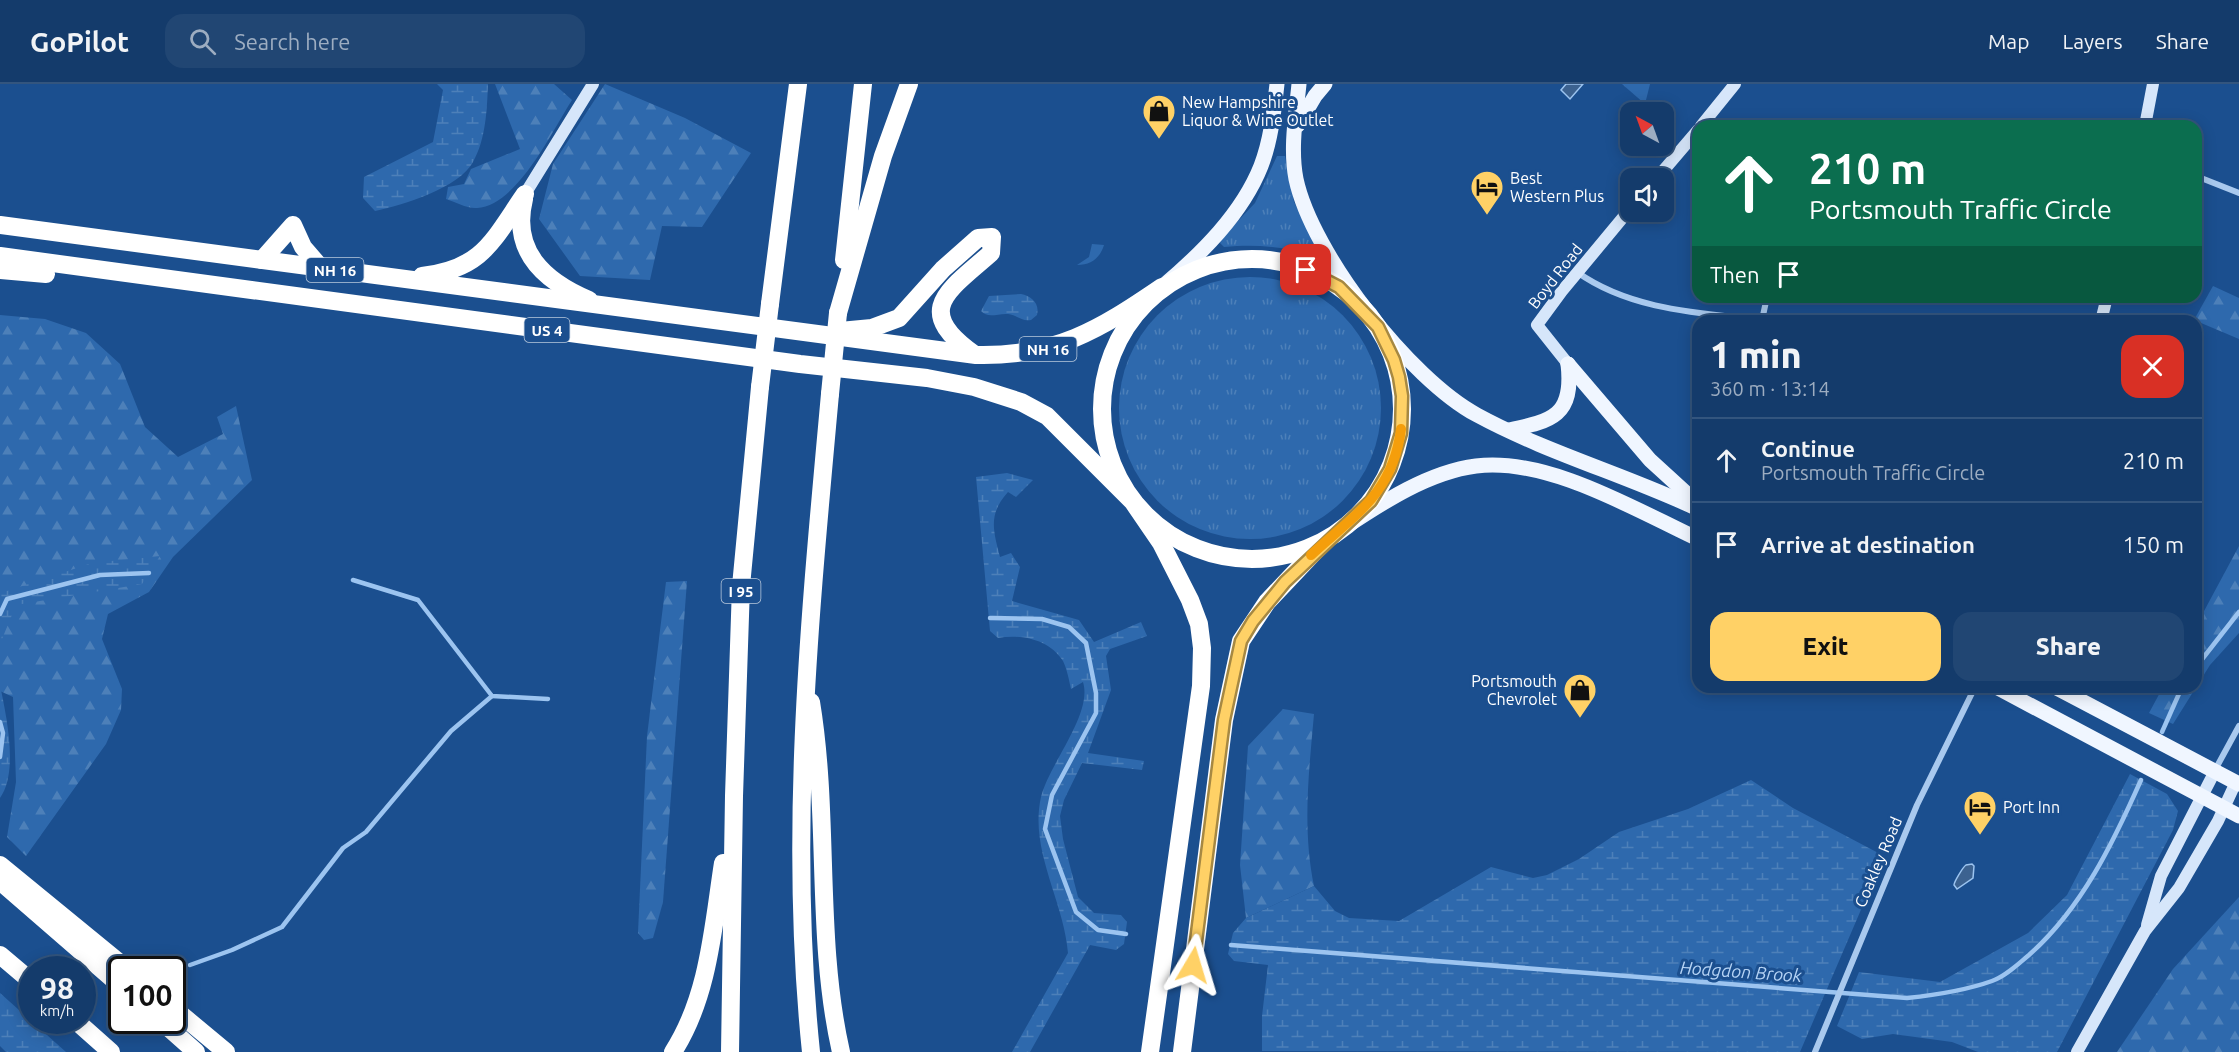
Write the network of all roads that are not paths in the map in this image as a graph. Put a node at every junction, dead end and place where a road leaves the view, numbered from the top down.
1 (593, 84) edge
2 (798, 84) edge
3 (863, 84) edge
4 (909, 84) edge
5 (1266, 84) edge
6 (1277, 84) edge
7 (1299, 84) edge
8 (1326, 84) edge
9 (1735, 84) edge
10 (2153, 84) edge
11 (1274, 117) junction
12 (1706, 120) edge
13 (2146, 120) edge
14 (1294, 133) junction
15 (1692, 137) edge
16 (1666, 168) edge
17 (2202, 178) edge
18 (2239, 193) edge
19 (525, 194) junction
20 (1620, 221) edge
21 (0, 225) edge
22 (0, 256) edge
23 (262, 260) junction
24 (321, 268) junction
25 (0, 270) edge
26 (1577, 272) junction
27 (398, 279) junction
28 (1162, 287) junction
29 (293, 296) junction
30 (607, 307) junction
31 (838, 313) junction
32 (1714, 315) edge
33 (1378, 327) junction
34 (805, 335) junction
35 (976, 355) junction
36 (1568, 364) junction
37 (1508, 430) junction
38 (1692, 498) edge
39 (1133, 502) junction
40 (1692, 507) edge
41 (1344, 528) junction
42 (1692, 536) edge
43 (1329, 538) junction
44 (806, 670) junction
45 (1973, 693) edge
46 (2007, 693) edge
47 (2066, 693) edge
48 (2239, 726) edge
49 (2215, 771) junction
50 (2238, 780) edge
51 (734, 796) junction
52 (2202, 797) junction
53 (2224, 808) junction
54 (2239, 816) edge
55 (0, 865) edge
56 (0, 881) edge
57 (2145, 932) junction
58 (0, 955) edge
59 (111, 956) edge
60 (18, 970) edge
61 (1161, 971) junction
62 (108, 975) edge
63 (186, 1019) edge
64 (91, 1034) edge
65 (176, 1034) edge
66 (111, 1052) edge
67 (196, 1052) edge
68 (226, 1052) edge
69 (674, 1052) edge
70 (730, 1052) edge
71 (811, 1052) edge
72 (841, 1052) edge
73 (1138, 1052) edge
74 (1150, 1052) edge
75 (1182, 1052) edge
76 (1815, 1052) edge
77 (2077, 1052) edge

1 - 19 street
2 - 51 highway, I 95, bridge
3 - 31 highway
4 - 31 highway
5 - 11 main road
6 - 11 main road
7 - 14 main road
8 - 14 main road
9 - 12 street
10 - 13 street
11 - 28 main road
14 - 33 main road
15 - 16 street
17 - 18 street
19 - 27 highway
19 - 30 highway
20 - 26 street, Boyd Road
21 - 23 highway, NH 16
22 - 29 highway, US 4
23 - 24 highway, NH 16
23 - 24 highway
24 - 27 highway, NH 16
25 - 29 highway
26 - 32 street
26 - 36 street, Boyd Road
27 - 30 highway, NH 16
28 - 33 highway
28 - 35 highway, NH 16
28 - 39 highway
29 - 39 highway, US 4
30 - 34 highway, NH 16
31 - 44 highway, bridge
33 - 37 main road
33 - 41 highway
34 - 35 highway, NH 16
34 - 35 highway
36 - 37 main road
36 - 38 main road
37 - 40 main road
39 - 43 highway
39 - 61 highway
41 - 42 main road
41 - 43 highway
43 - 75 highway
44 - 71 highway
44 - 72 highway
45 - 76 street, Coakley Road
46 - 52 main road
47 - 49 main road
48 - 49 street
49 - 50 main road
49 - 52 street
50 - 53 street
51 - 69 highway
51 - 70 highway, I 95
52 - 53 main road
52 - 57 street
53 - 54 main road
53 - 57 street
55 - 59 highway
56 - 62 highway
57 - 77 street
58 - 60 highway
61 - 73 highway
61 - 74 highway
63 - 68 highway
64 - 66 highway
65 - 67 highway

